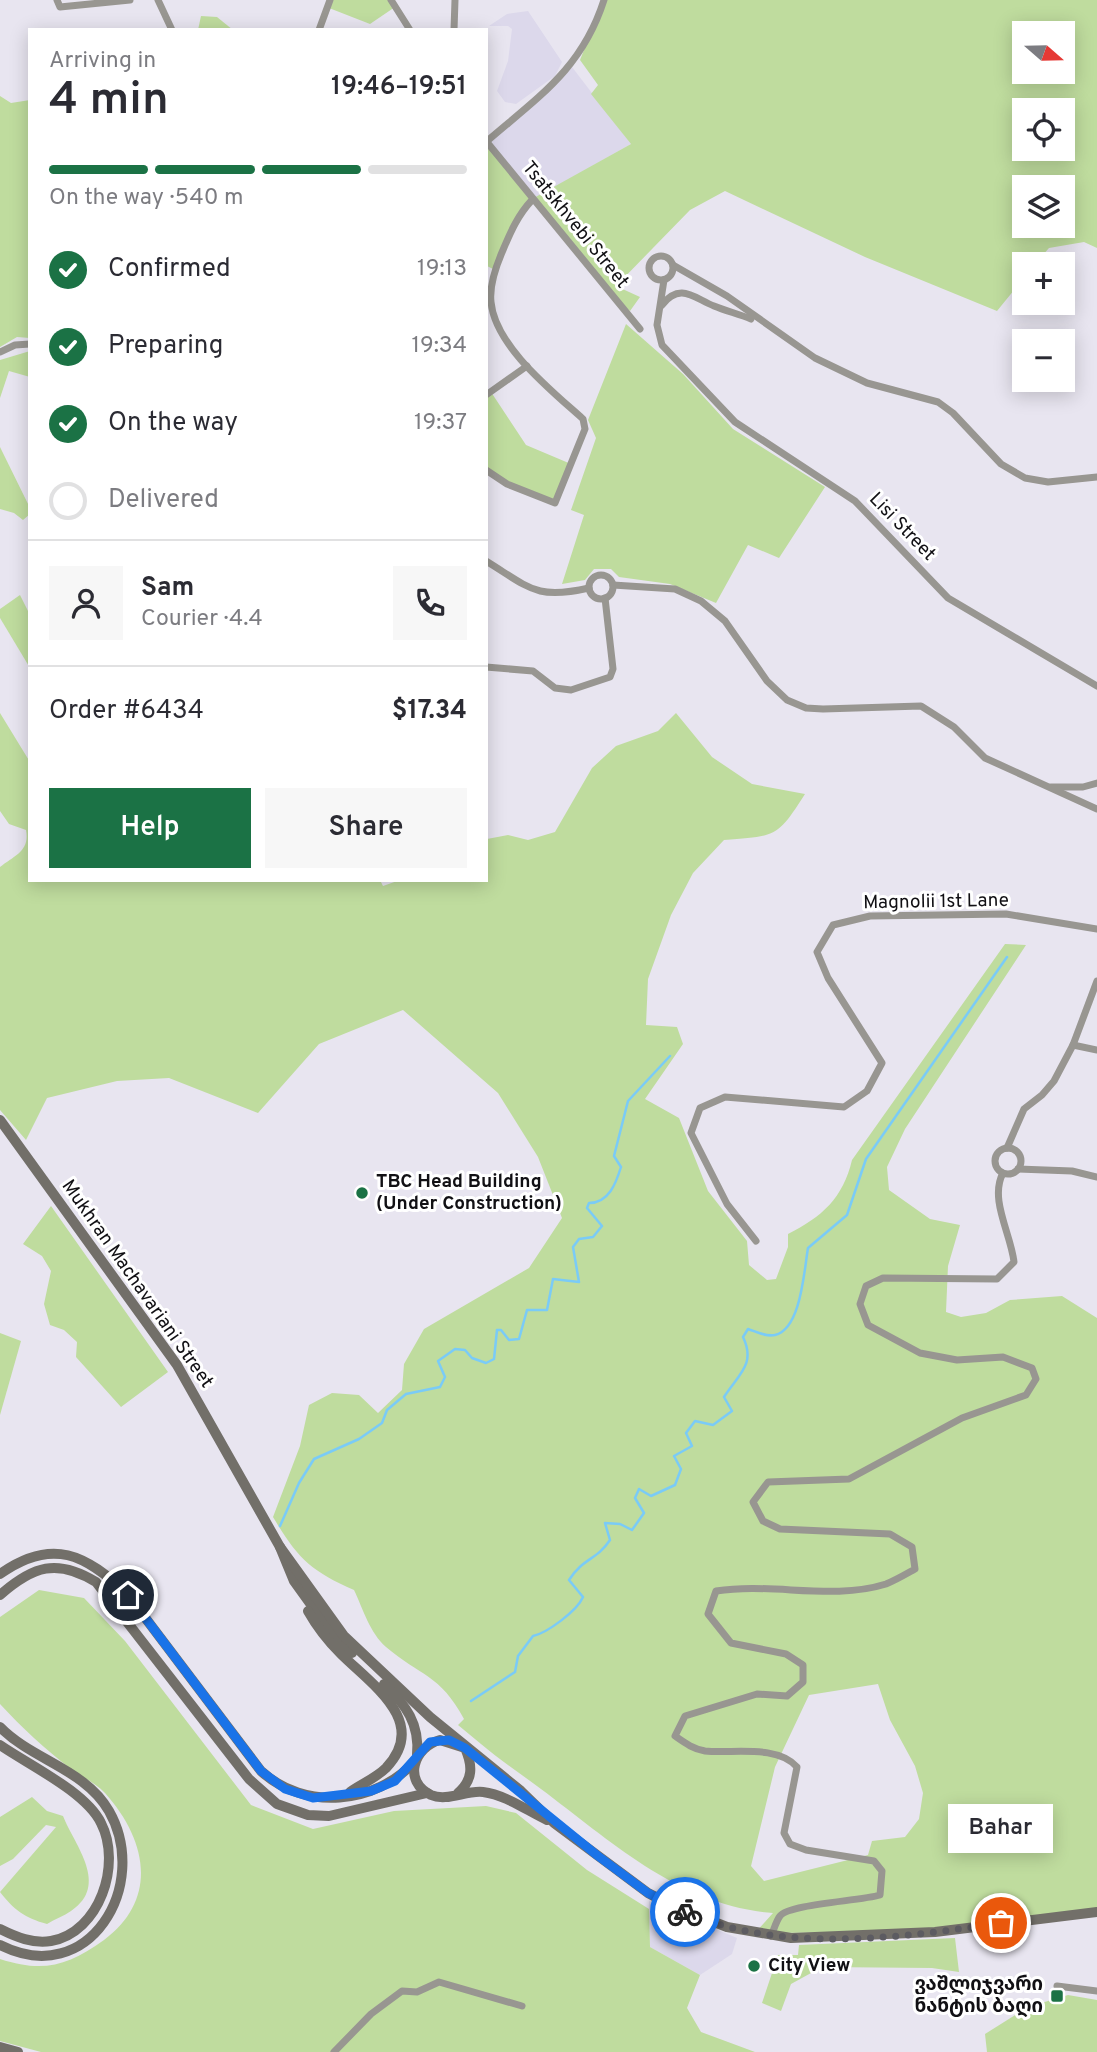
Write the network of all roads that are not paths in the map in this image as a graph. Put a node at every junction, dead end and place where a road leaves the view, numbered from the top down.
1 (57, 0) edge
2 (130, 0) edge
3 (158, 0) edge
4 (330, 0) edge
5 (391, 0) edge
6 (455, 0) edge
7 (604, 0) edge
8 (171, 28) edge
9 (320, 28) edge
10 (409, 28) edge
11 (454, 28) edge
12 (488, 140) edge
13 (488, 142) edge
14 (532, 200) junction
15 (673, 265) junction
16 (664, 280) junction
17 (659, 308) junction
18 (758, 321) junction
19 (640, 329) dead end
20 (28, 344) edge
21 (0, 352) edge
22 (527, 366) junction
23 (488, 394) edge
24 (488, 471) edge
25 (1097, 477) edge
26 (488, 562) edge
27 (613, 585) junction
28 (589, 588) junction
29 (606, 598) junction
30 (488, 667) edge
31 (1097, 686) edge
32 (1097, 783) edge
33 (1047, 787) junction
34 (1097, 809) edge
35 (1097, 929) edge
36 (1097, 981) edge
37 (1073, 1045) junction
38 (1097, 1050) edge
39 (0, 1120) edge
40 (1007, 1148) junction
41 (1018, 1169) junction
42 (1003, 1173) junction
43 (1097, 1177) edge
44 (756, 1241) dead end
45 (280, 1547) junction
46 (0, 1574) edge
47 (294, 1581) junction
48 (0, 1595) edge
49 (0, 1727) edge
50 (0, 1745) edge
51 (465, 1748) junction
52 (416, 1758) junction
53 (427, 1793) junction
54 (458, 1793) junction
55 (345, 1795) junction
56 (554, 1823) junction
57 (1097, 1912) edge
58 (0, 1929) edge
59 (771, 1936) junction
60 (0, 1945) edge
61 (1057, 1986) dead end
62 (1097, 1991) edge
63 (522, 2006) dead end
64 (0, 2047) edge
65 (18, 2052) edge
66 (334, 2052) edge

1 - 2 street
3 - 8 street
4 - 9 street
5 - 10 street
6 - 11 street
7 - 12 street
13 - 14 street, Tsatskhvebi Street
14 - 19 street, Tsatskhvebi Street
14 - 22 street
15 - 16 street
15 - 16 street
15 - 18 street
16 - 17 street, Lisi Street
17 - 18 street
17 - 31 street, Lisi Street
18 - 25 street
20 - 21 street
22 - 23 street
22 - 24 street
26 - 28 street
27 - 28 street
27 - 29 street
27 - 33 street
28 - 29 street
29 - 30 street
32 - 33 street
33 - 34 street
35 - 44 street, Magnolii 1st Lane
36 - 37 street
37 - 38 street
37 - 40 street
39 - 45 main road, Mukhran Machavariani Street
40 - 41 street
40 - 42 street
41 - 42 street
41 - 43 street
42 - 59 street
45 - 47 main road, Mukhran Machavariani Street
45 - 51 main road, Mukhran Machavariani Street
46 - 55 main road
47 - 52 main road, Mukhran Machavariani Street
47 - 55 main road
48 - 53 main road
49 - 60 main road
50 - 58 main road
51 - 52 main road
51 - 54 main road
51 - 56 main road, Mukhran Machavariani Street
52 - 53 main road
52 - 55 main road
53 - 54 main road
54 - 56 main road
56 - 59 main road, Mukhran Machavariani Street
57 - 59 main road, Mukhran Machavariani Street
61 - 62 street
63 - 66 street
64 - 65 main road

